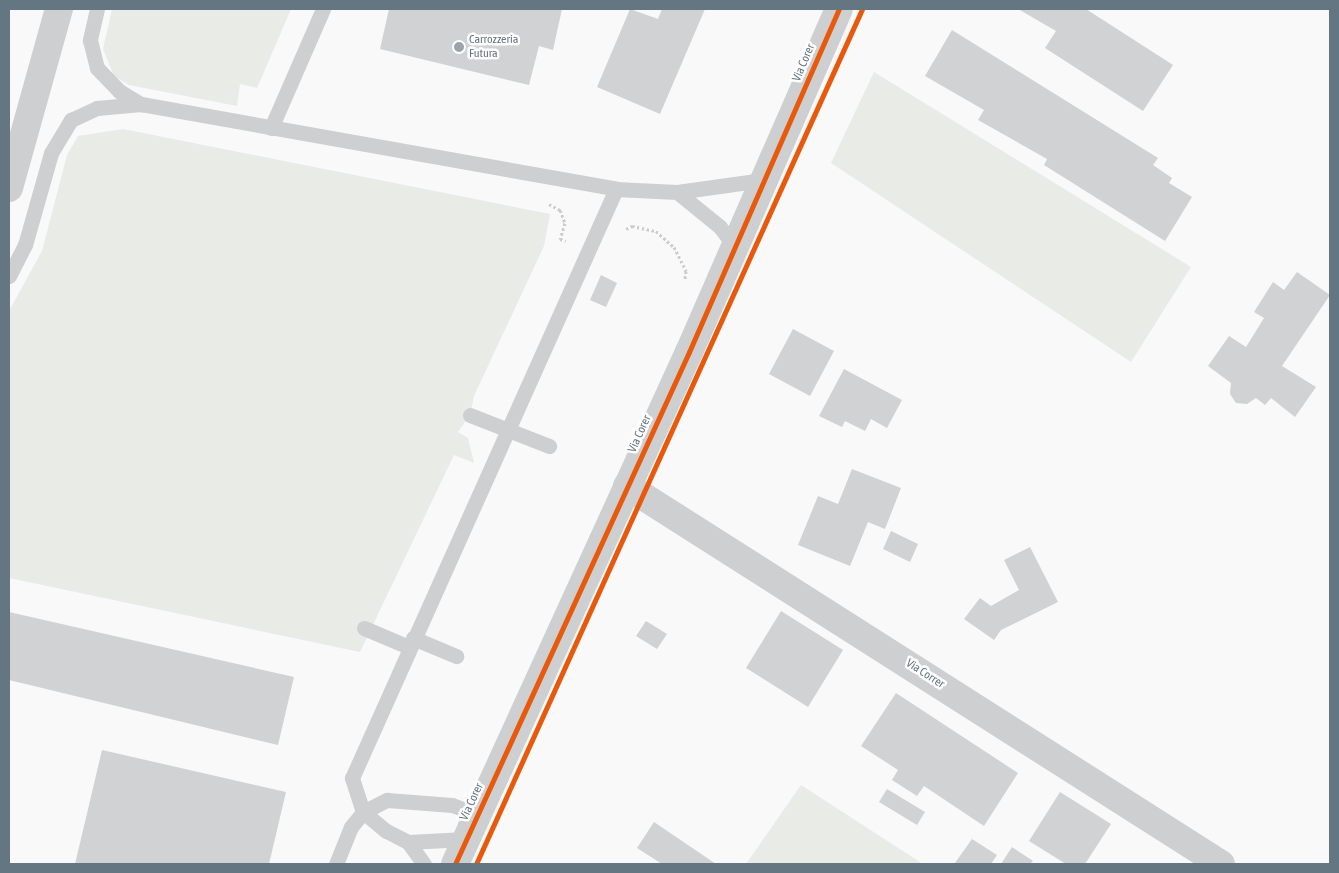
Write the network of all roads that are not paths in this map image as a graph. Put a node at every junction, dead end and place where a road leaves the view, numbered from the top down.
1 (59, 9) edge
2 (97, 9) edge
3 (323, 9) edge
4 (839, 9) edge
5 (141, 104) junction
6 (271, 128) junction
7 (763, 180) junction
8 (9, 188) edge
9 (616, 188) junction
10 (677, 192) junction
11 (735, 247) junction
12 (9, 276) edge
13 (470, 414) dead end
14 (507, 430) junction
15 (549, 446) dead end
16 (627, 486) junction
17 (364, 628) dead end
18 (411, 642) junction
19 (456, 656) dead end
20 (363, 812) junction
21 (478, 814) junction
22 (466, 839) junction
23 (408, 842) junction
24 (336, 864) edge
25 (424, 864) edge
26 (455, 864) edge
27 (1222, 864) edge

1 - 8 street
2 - 5 lane
3 - 6 lane
4 - 7 street, Via Corer
5 - 6 lane
5 - 12 lane
6 - 9 lane
7 - 10 lane
7 - 11 street, Via Corer
9 - 10 lane
9 - 14 lane
10 - 11 lane
11 - 16 street, Via Corer
13 - 14 lane
14 - 15 lane
14 - 18 lane
16 - 21 street, Via Corer
16 - 27 street, Via Correr
17 - 18 lane
18 - 19 lane
18 - 20 lane
20 - 21 lane
20 - 23 lane
20 - 24 lane
21 - 22 street, Via Corer
22 - 23 lane
22 - 26 street, Via Corer
23 - 25 lane

